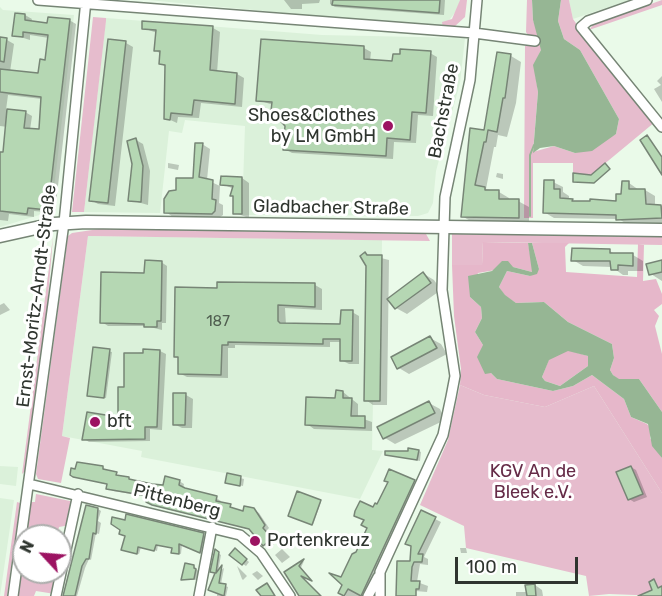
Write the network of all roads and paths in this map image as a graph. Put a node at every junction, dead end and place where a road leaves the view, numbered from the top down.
1 (38, 0) edge
2 (477, 0) edge
3 (647, 0) edge
4 (86, 2) edge
5 (474, 33) junction
6 (535, 41) dead end
7 (662, 127) edge
8 (64, 223) junction
9 (443, 228) junction
10 (662, 230) edge
11 (0, 236) edge
12 (29, 484) junction
13 (78, 494) junction
14 (212, 527) junction
15 (380, 572) junction
16 (13, 596) edge
17 (56, 596) edge
18 (199, 596) edge
19 (290, 596) edge
20 (368, 596) edge
21 (380, 596) edge

1 - 4 street
2 - 5 street, Bachstraße
3 - 7 street
4 - 5 street
4 - 8 street, Ernst-Moritz-Arndt-Straße
5 - 6 street
5 - 9 street, Bachstraße
8 - 9 main road, Gladbacher Straße
8 - 11 main road, Gladbacher Straße
8 - 12 street, Ernst-Moritz-Arndt-Straße
9 - 10 main road, Gladbacher Straße
9 - 15 street, Bachstraße
12 - 13 street, Pittenberg
12 - 16 street, Ernst-Moritz-Arndt-Straße
13 - 14 street, Pittenberg
13 - 17 street
14 - 18 street
14 - 19 street, Pittenberg
15 - 20 street
15 - 21 street

